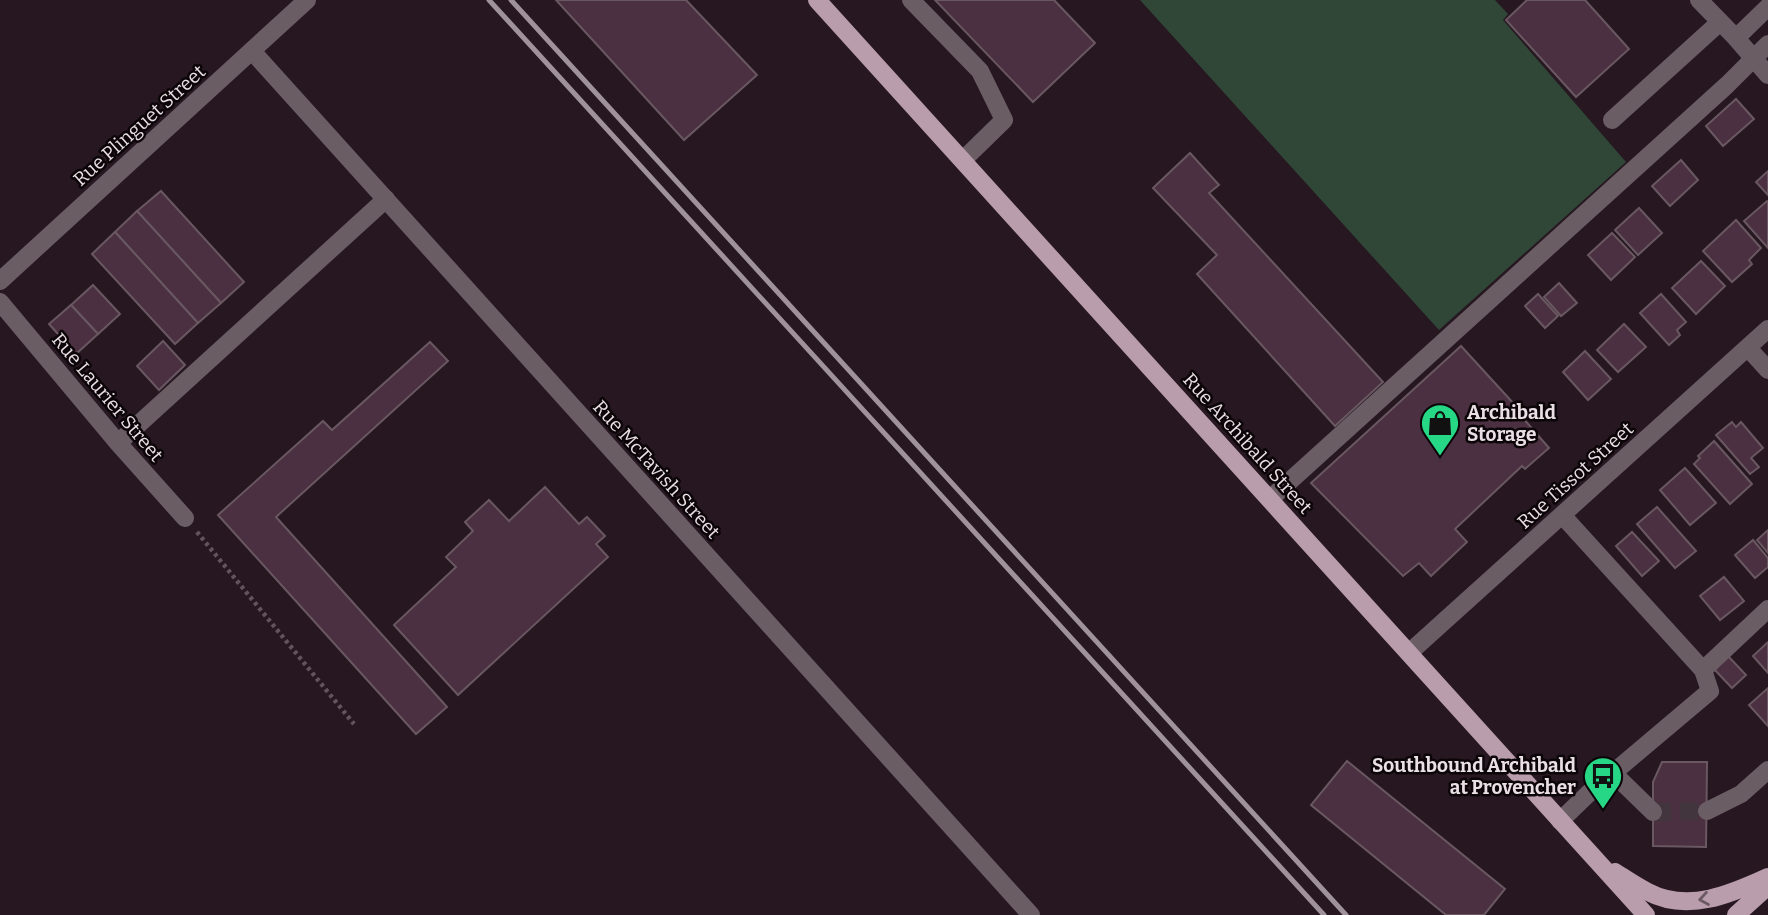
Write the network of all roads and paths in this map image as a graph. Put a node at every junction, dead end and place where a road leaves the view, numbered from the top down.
1 (307, 0) edge
2 (817, 0) edge
3 (911, 0) edge
4 (1699, 0) edge
5 (1768, 7) edge
6 (1720, 22) junction
7 (1737, 38) junction
8 (1768, 44) edge
9 (252, 51) junction
10 (1752, 58) junction
11 (1768, 75) edge
12 (1612, 120) dead end
13 (963, 160) junction
14 (386, 199) junction
15 (0, 281) edge
16 (0, 302) edge
17 (1768, 329) edge
18 (1748, 348) junction
19 (1768, 369) edge
20 (118, 443) junction
21 (1270, 499) junction
22 (1562, 515) junction
23 (186, 518) joint
24 (1768, 609) edge
25 (1410, 652) junction
26 (1703, 670) junction
27 (354, 724) dead end
28 (1768, 770) edge
29 (1614, 774) junction
30 (1707, 811) tunnel mouth
31 (1653, 812) dead end
32 (1560, 821) junction
33 (1594, 860) junction
34 (1768, 877) edge
35 (1768, 886) edge
36 (1031, 915) edge
37 (1646, 915) edge
38 (1736, 915) edge

1 - 9 street, Rue Plinguet Street
2 - 13 main road, Rue Archibald Street
3 - 13 street
4 - 6 street
5 - 7 street
6 - 7 street
6 - 12 street
7 - 10 street
8 - 10 street
9 - 14 street, Rue McTavish Street
9 - 15 street, Rue Plinguet Street
10 - 11 street
10 - 21 street
13 - 21 main road, Rue Archibald Street
14 - 20 street
14 - 36 street, Rue McTavish Street
16 - 20 street, Rue Laurier Street
17 - 18 street, Rue Tissot Street
18 - 19 street
18 - 22 street, Rue Tissot Street
20 - 23 street, Rue Laurier Street
21 - 25 main road, Rue Archibald Street
22 - 25 street, Rue Tissot Street
22 - 26 street
23 - 27 path
24 - 26 street
25 - 32 main road, Rue Archibald Street
26 - 29 street
28 - 30 street
29 - 31 street
29 - 32 street
32 - 33 main road, Rue Archibald Street
34 -> 33 main road
33 - 37 main road, Rue Archibald Street
35 - 38 main road

